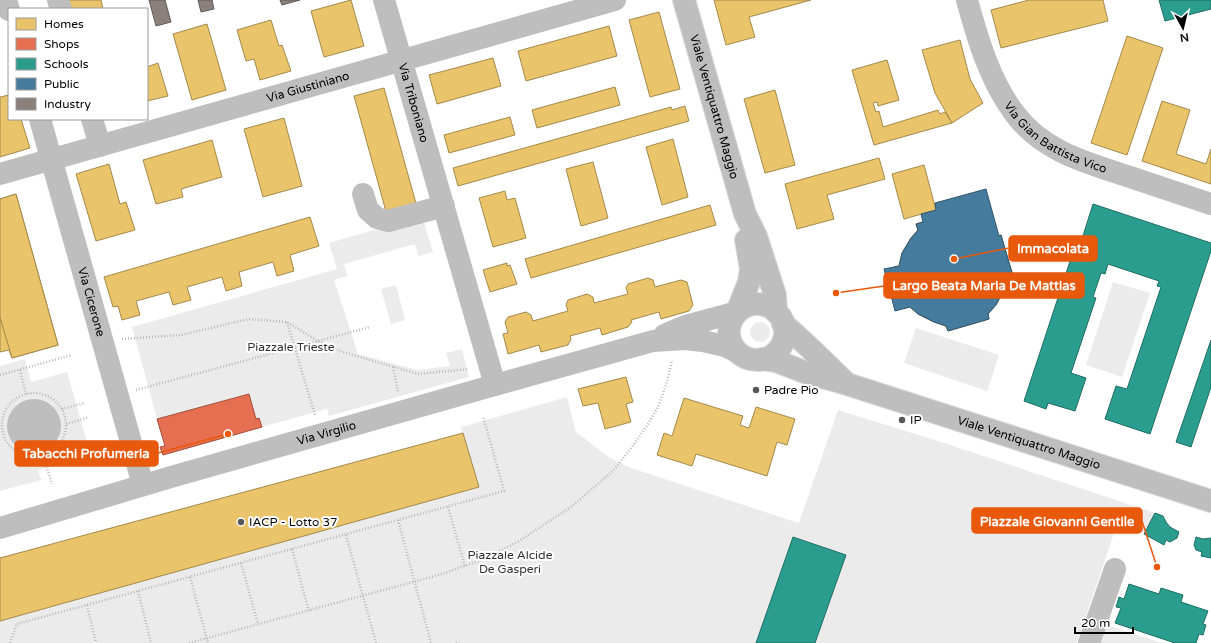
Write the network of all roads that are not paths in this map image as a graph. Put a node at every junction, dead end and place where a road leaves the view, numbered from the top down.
1 (384, 0) edge
2 (615, 0) edge
3 (684, 0) edge
4 (967, 0) edge
5 (401, 60) junction
6 (40, 120) edge
7 (92, 120) edge
8 (100, 146) junction
9 (52, 160) junction
10 (0, 174) edge
11 (362, 194) dead end
12 (1211, 204) edge
13 (444, 206) junction
14 (745, 214) junction
15 (737, 312) junction
16 (780, 318) junction
17 (653, 341) junction
18 (737, 352) junction
19 (762, 359) junction
20 (848, 384) junction
21 (495, 385) junction
22 (143, 485) junction
23 (1211, 500) edge
24 (0, 528) edge
25 (1115, 570) dead end
26 (1090, 643) edge

1 - 5 street, Via Triboniano
2 - 5 street, Via Giustiniano
3 - 14 street, Viale Ventiquattro Maggio
4 - 12 street, Via Gian Battista Vico
5 - 8 street, Via Giustiniano
5 - 13 street, Via Triboniano
6 - 9 street, Via Cicerone
7 - 8 street
8 - 9 street, Via Giustiniano
9 - 10 street, Via Giustiniano
9 - 22 street, Via Cicerone
11 - 13 street
13 - 21 street, Via Triboniano
14 - 15 street
14 - 16 street
15 - 16 street
15 - 17 street
15 - 18 street
16 - 19 street
16 - 20 street
17 - 18 street
17 - 21 street, Via Virgilio
18 - 19 street
19 - 20 street, Viale Ventiquattro Maggio
20 - 23 street, Viale Ventiquattro Maggio
21 - 22 street, Via Virgilio
22 - 24 street, Via Virgilio
25 - 26 street

